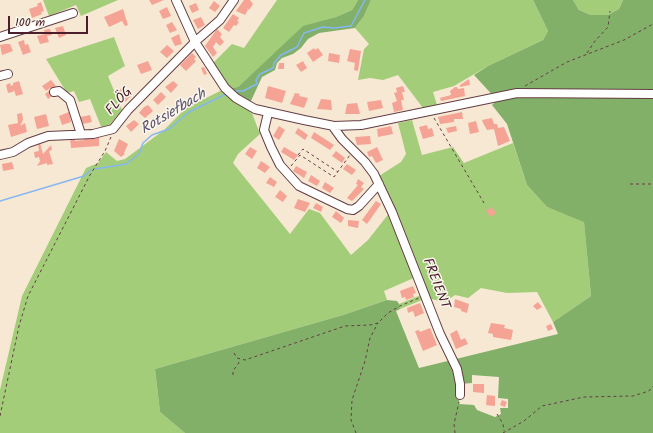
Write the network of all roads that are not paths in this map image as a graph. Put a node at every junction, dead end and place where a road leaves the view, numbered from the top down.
1 (176, 0) edge
2 (234, 0) edge
3 (74, 13) dead end
4 (0, 37) edge
5 (195, 42) junction
6 (54, 92) dead end
7 (653, 94) edge
8 (268, 113) junction
9 (334, 126) junction
10 (81, 134) junction
11 (0, 155) edge
12 (379, 184) junction
13 (460, 395) road end

1 - 5 street
2 - 5 street, FLÖG
3 - 4 street
5 - 8 street
5 - 10 street, FLÖG
6 - 10 street
7 - 9 street
8 - 9 street
8 - 12 street
9 - 12 street, FREIENT
10 - 11 street, FLÖG
12 - 13 street, FREIENT

